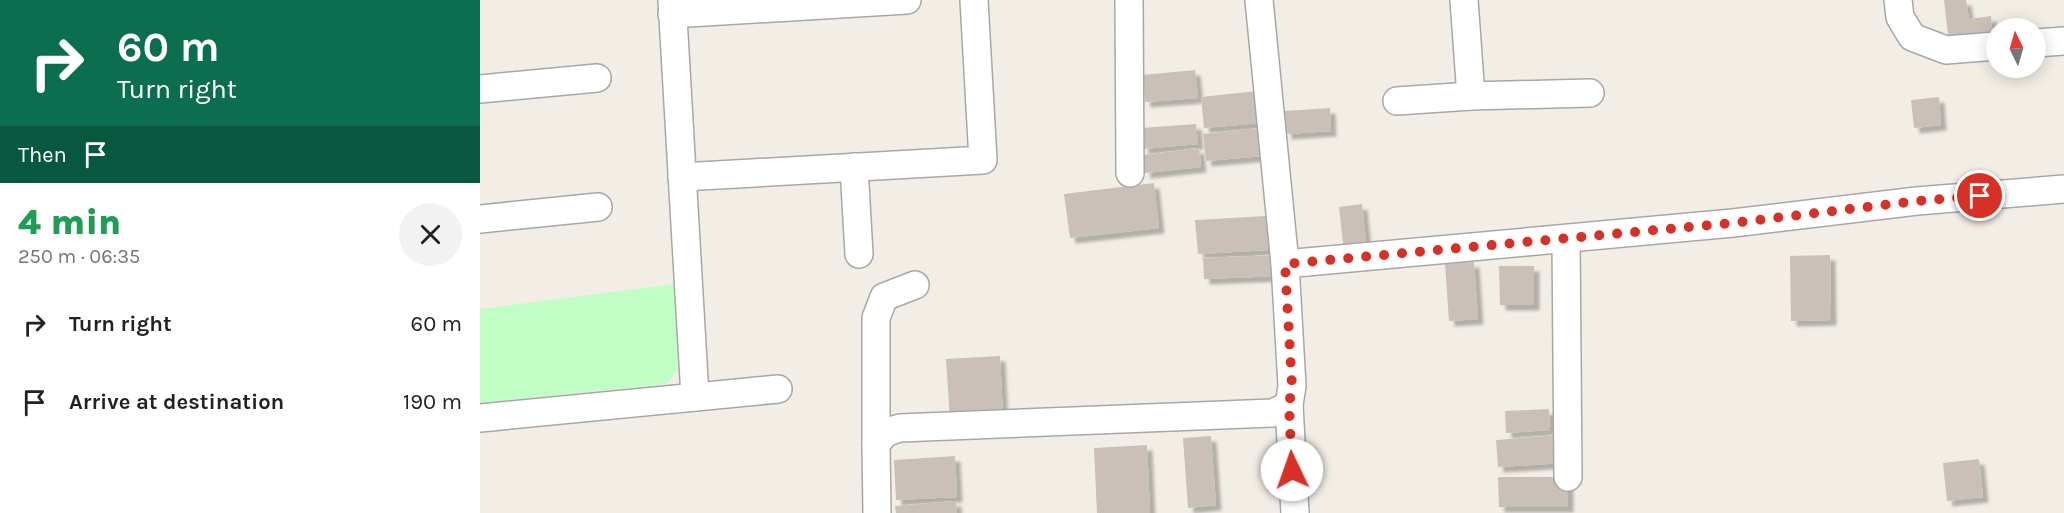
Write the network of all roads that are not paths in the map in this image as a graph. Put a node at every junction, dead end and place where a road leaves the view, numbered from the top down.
1 (907, 0) edge
2 (974, 0) edge
3 (1130, 0) edge
4 (1258, 0) edge
5 (1464, 0) edge
6 (1898, 0) edge
7 (672, 7) edge
8 (2064, 41) edge
9 (2046, 42) edge
10 (1986, 47) edge
11 (597, 78) dead end
12 (480, 89) edge
13 (1590, 93) dead end
14 (1471, 96) junction
15 (1397, 101) dead end
16 (854, 167) junction
17 (1130, 173) dead end
18 (682, 177) junction
19 (2064, 189) edge
20 (597, 207) dead end
21 (480, 219) edge
22 (1566, 238) junction
23 (859, 254) dead end
24 (1285, 264) junction
25 (915, 285) dead end
26 (778, 389) dead end
27 (695, 398) junction
28 (1289, 405) junction
29 (480, 418) edge
30 (876, 445) junction
31 (1568, 477) dead end
32 (877, 513) edge
33 (1295, 513) edge

1 - 7 street
2 - 16 street
3 - 17 street
4 - 24 street
5 - 14 street
6 - 10 street
7 - 18 street
8 - 9 street
11 - 12 street
13 - 14 street
14 - 15 street
16 - 18 street
16 - 23 street
18 - 27 street
19 - 22 street
20 - 21 street
22 - 24 street
22 - 31 street
24 - 28 street
25 - 30 street
26 - 27 street
27 - 29 street
28 - 30 street
28 - 33 street
30 - 32 street

